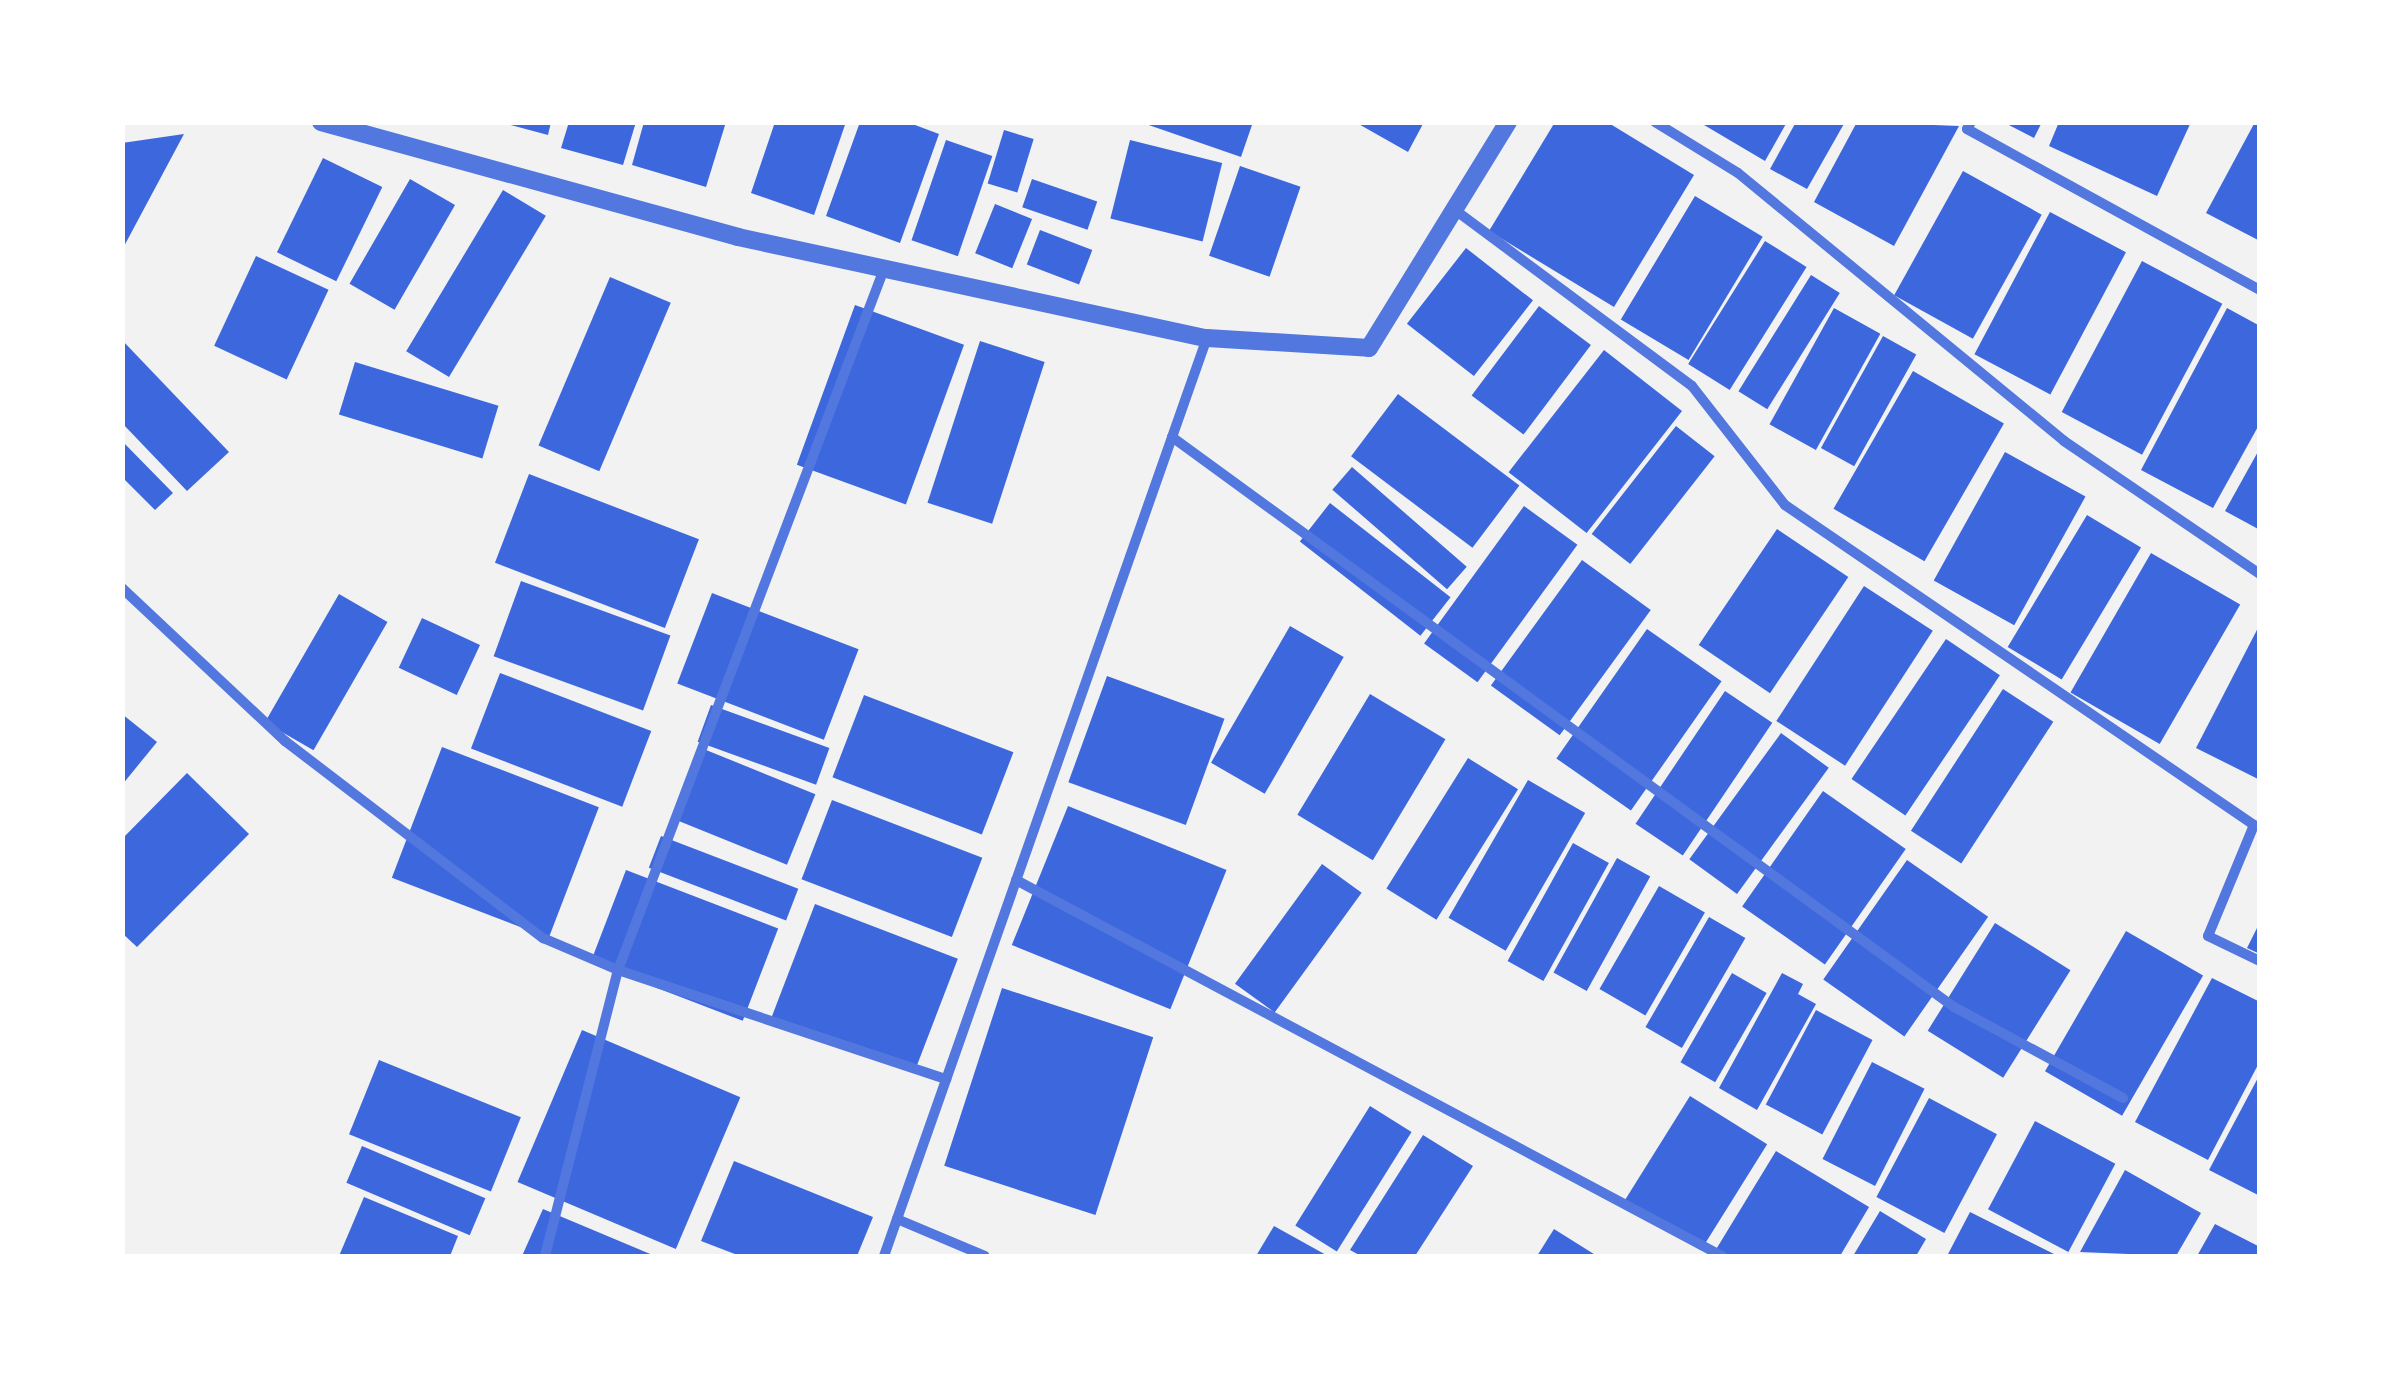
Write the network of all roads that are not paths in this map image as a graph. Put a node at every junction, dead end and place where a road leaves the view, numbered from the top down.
1 (321, 122) edge
2 (1508, 122) edge
3 (1654, 122) edge
4 (1971, 122) edge
5 (1455, 210) junction
6 (884, 269) junction
7 (2260, 290) edge
8 (1207, 338) junction
9 (1172, 437) junction
10 (2260, 574) edge
11 (122, 588) edge
12 (1016, 880) junction
13 (2260, 961) edge
14 (618, 970) junction
15 (946, 1079) junction
16 (2123, 1098) dead end
17 (897, 1219) junction
18 (545, 1256) edge
19 (884, 1256) edge
20 (985, 1256) edge
21 (1722, 1256) edge

1 - 6 street
2 - 5 street
3 - 10 street
4 - 7 street
5 - 8 street
5 - 13 street
6 - 8 street
6 - 14 street
8 - 9 street
9 - 12 street
9 - 16 street
11 - 14 street
12 - 15 street
12 - 21 street
14 - 15 street
14 - 18 street
15 - 17 street
17 - 19 street
17 - 20 street

